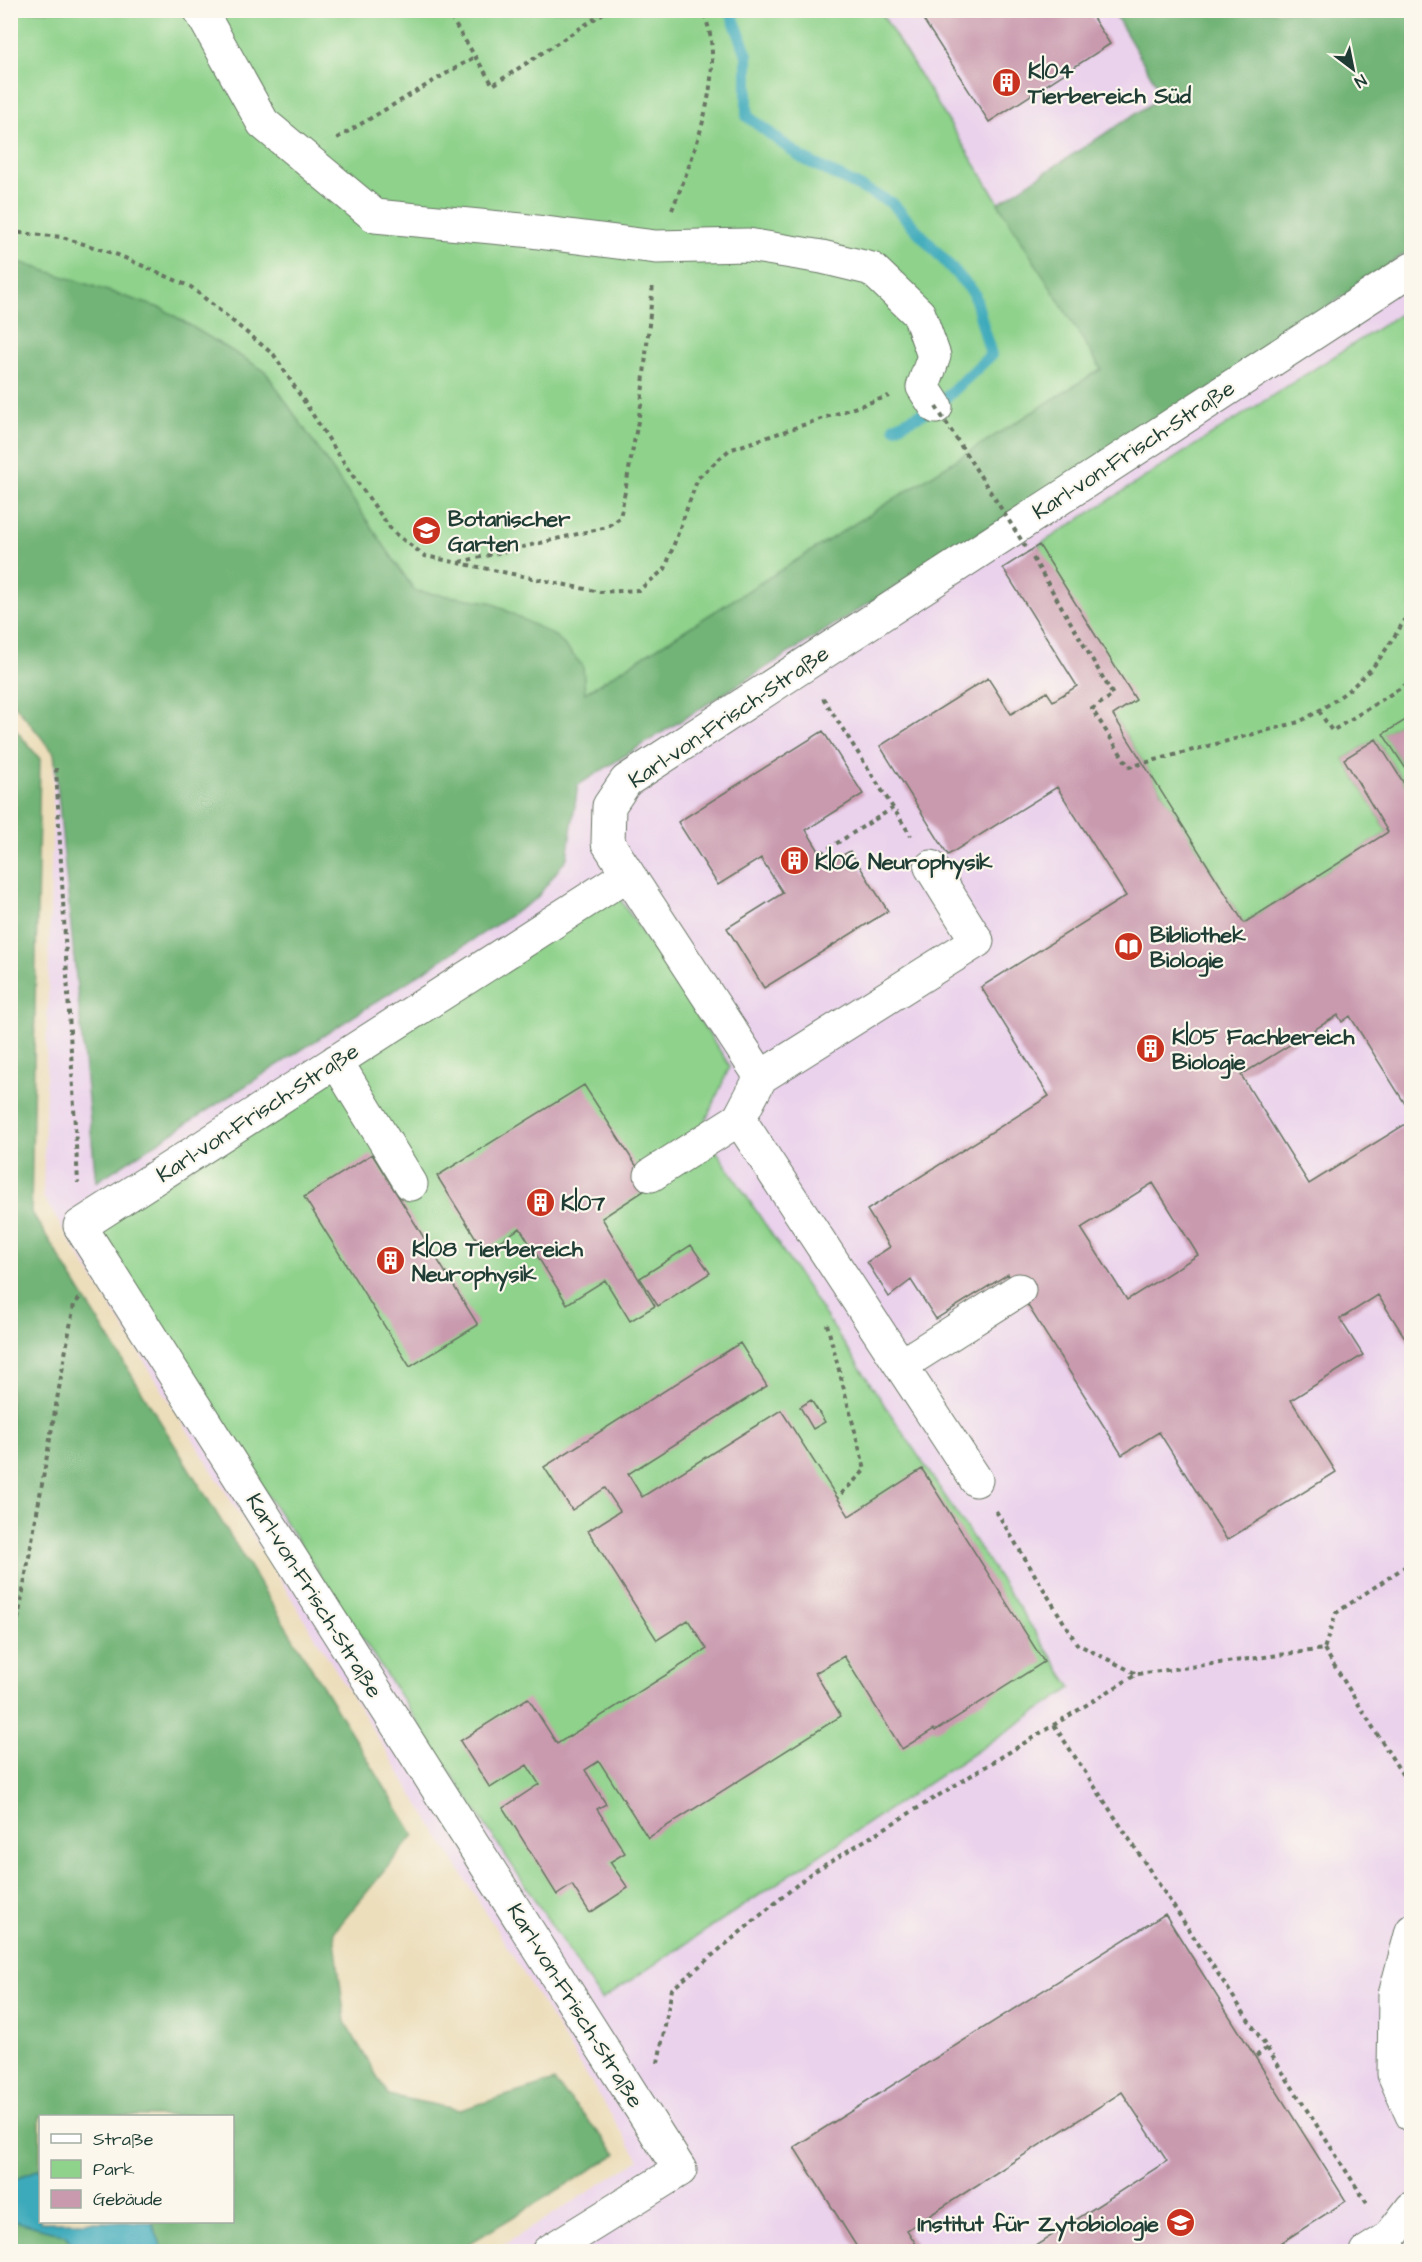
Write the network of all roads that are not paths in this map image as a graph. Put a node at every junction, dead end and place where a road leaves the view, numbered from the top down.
1 (200, 10) edge
2 (1412, 268) edge
3 (929, 397) road end
4 (931, 867) road end
5 (628, 874) junction
6 (336, 1061) junction
7 (761, 1077) junction
8 (739, 1119) junction
9 (651, 1176) dead end
10 (411, 1184) dead end
11 (1019, 1290) dead end
12 (903, 1364) junction
13 (976, 1480) road end
14 (1412, 1931) edge
15 (1412, 2115) edge
16 (1412, 2208) edge
17 (1378, 2245) edge
18 (548, 2252) edge

1 - 3 lane
2 - 5 lane, Karl-von-Frisch-Straße
4 - 7 lane
5 - 6 lane, Karl-von-Frisch-Straße
5 - 7 lane
6 - 10 lane
6 - 18 lane, Karl-von-Frisch-Straße
7 - 8 lane
8 - 9 lane
8 - 12 lane
11 - 12 lane
12 - 13 lane
14 - 15 lane
16 - 17 lane

